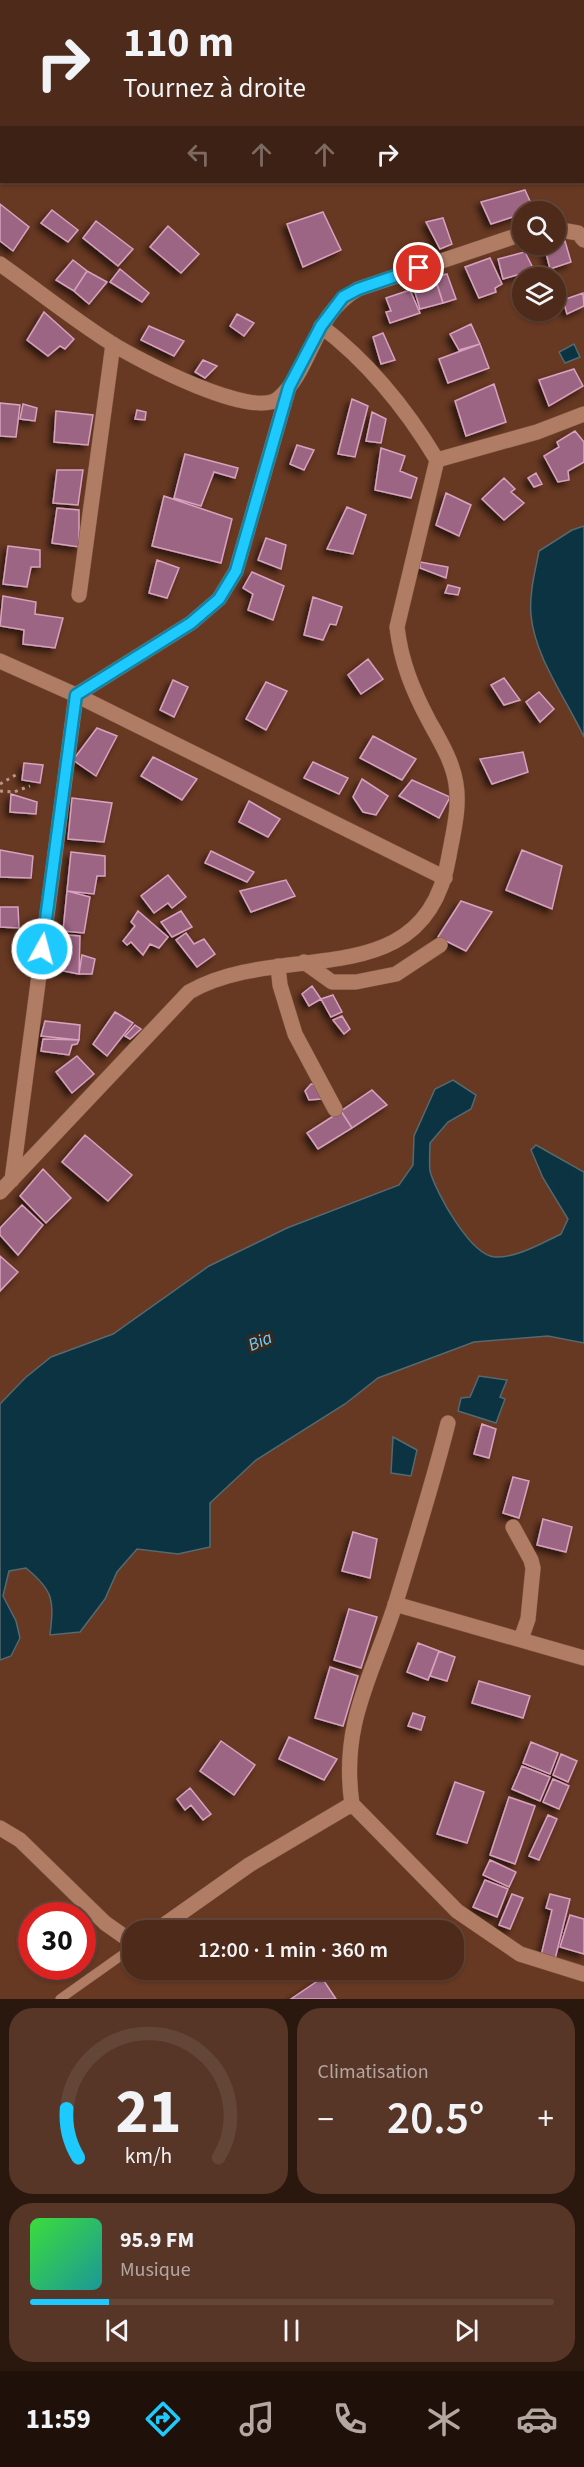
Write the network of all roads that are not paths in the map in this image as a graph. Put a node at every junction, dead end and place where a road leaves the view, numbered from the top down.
1 (566, 231) edge
2 (512, 237) edge
3 (584, 240) edge
4 (0, 264) edge
5 (321, 326) junction
6 (113, 344) junction
7 (289, 387) junction
8 (584, 414) edge
9 (436, 460) junction
10 (79, 595) dead end
11 (0, 661) edge
12 (76, 695) junction
13 (446, 878) junction
14 (440, 945) dead end
15 (304, 962) junction
16 (278, 966) junction
17 (335, 1109) dead end
18 (12, 1180) junction
19 (0, 1192) edge
20 (448, 1423) dead end
21 (513, 1527) dead end
22 (395, 1604) junction
23 (521, 1639) junction
24 (584, 1658) edge
25 (352, 1804) junction
26 (0, 1828) edge
27 (171, 1920) edge
28 (122, 1935) edge
29 (122, 1955) edge
30 (584, 1974) edge
31 (60, 1999) edge

1 - 3 street
2 - 5 street
4 - 6 street
5 - 7 street
5 - 9 street
6 - 7 street
6 - 10 street
7 - 12 street
8 - 9 street
9 - 13 street
11 - 12 street
12 - 13 street
12 - 18 street
13 - 15 street
14 - 15 street
15 - 16 street
16 - 17 street
16 - 18 street
18 - 19 street
20 - 22 street
21 - 23 street
22 - 23 street
22 - 25 street
23 - 24 street
25 - 27 street
25 - 30 street
26 - 28 street
29 - 31 lane

